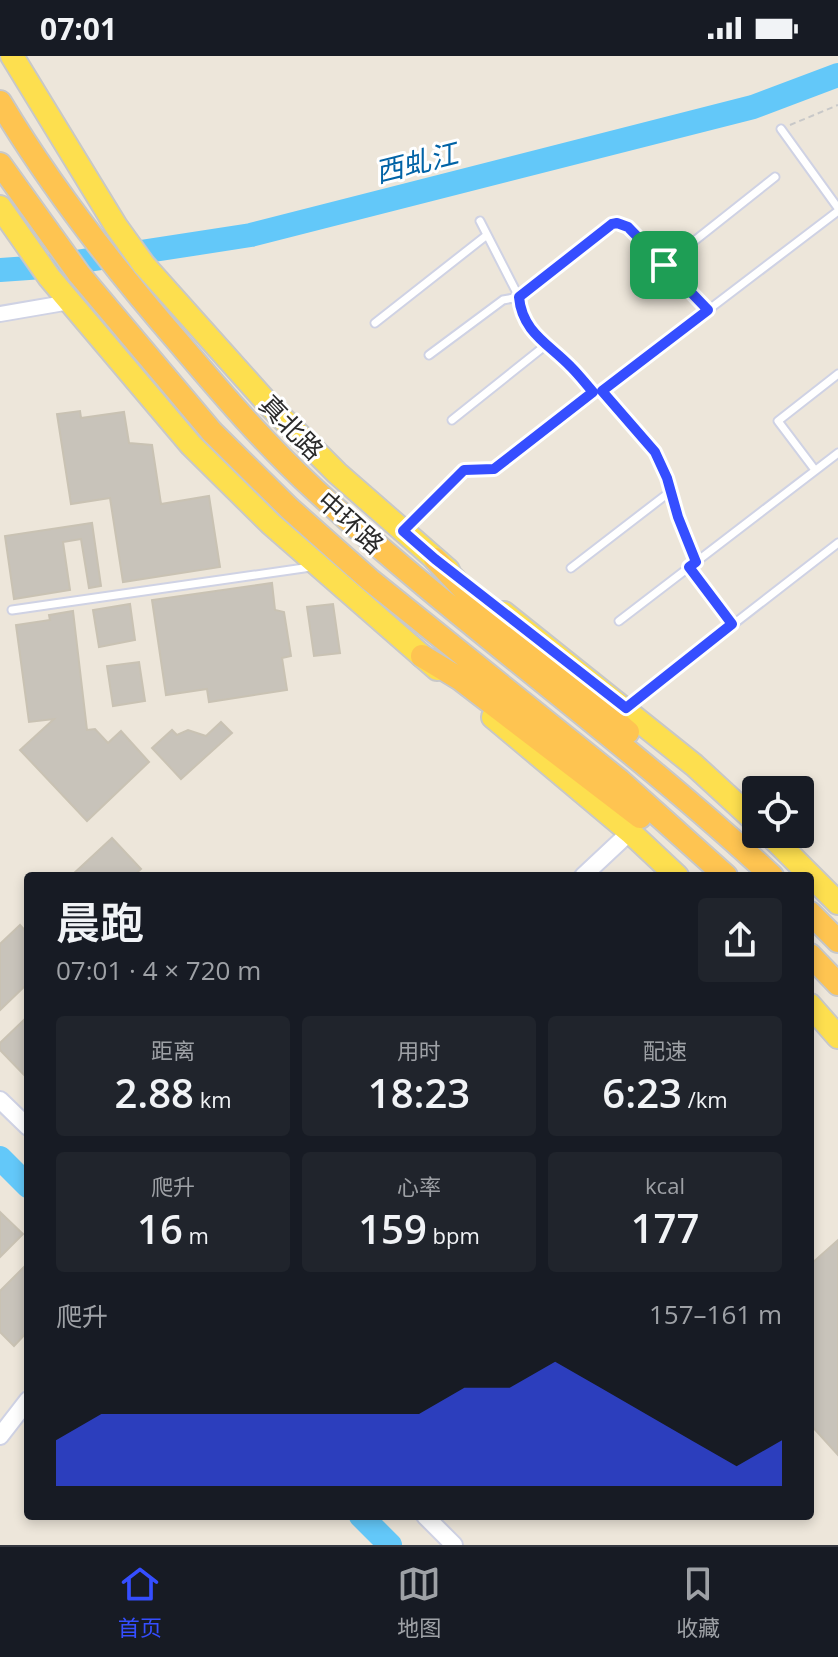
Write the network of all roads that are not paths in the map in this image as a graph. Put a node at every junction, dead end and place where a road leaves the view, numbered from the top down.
1 (12, 56) edge
2 (0, 102) edge
3 (781, 129) road end
4 (0, 164) edge
5 (775, 177) dead end
6 (0, 207) edge
7 (838, 209) edge
8 (480, 221) dead end
9 (487, 235) junction
10 (664, 265) junction
11 (519, 297) junction
12 (70, 302) junction
13 (708, 310) junction
14 (0, 314) edge
15 (375, 323) dead end
16 (546, 345) junction
17 (429, 355) dead end
18 (838, 374) edge
19 (597, 391) junction
20 (452, 420) dead end
21 (838, 453) edge
22 (815, 470) junction
23 (671, 491) junction
24 (403, 531) junction
25 (838, 543) edge
26 (435, 559) junction
27 (693, 565) junction
28 (318, 566) junction
29 (571, 568) dead end
30 (12, 610) dead end
31 (619, 621) dead end
32 (730, 621) junction
33 (422, 656) junction
34 (626, 708) junction
35 (742, 809) edge
36 (717, 825) junction
37 (630, 832) junction
38 (783, 848) edge
39 (587, 872) edge
40 (673, 872) edge
41 (704, 872) edge
42 (722, 872) edge
43 (768, 872) edge
44 (807, 872) edge
45 (814, 879) edge
46 (838, 903) edge
47 (814, 917) edge
48 (836, 939) edge
49 (814, 959) edge
50 (838, 984) edge
51 (814, 1010) edge
52 (838, 1037) edge
53 (0, 1100) edge
54 (24, 1123) edge
55 (24, 1405) edge
56 (0, 1436) edge
57 (429, 1520) edge
58 (454, 1545) edge

1 - 24 main road, 真北路
2 - 36 highway, 中环路
3 - 7 lane
4 - 42 highway, 中环路
5 - 10 lane
6 - 12 main road
7 - 13 lane
8 - 9 lane
9 - 11 lane
9 - 15 lane
10 - 11 lane
10 - 13 lane
11 - 16 lane
11 - 17 lane
12 - 14 street
12 - 28 main road
13 - 19 lane
16 - 19 lane
16 - 20 lane
18 - 22 lane
19 - 23 lane
19 - 24 lane
21 - 22 lane
22 - 27 lane
23 - 27 lane
23 - 29 lane
24 - 26 main road, 真北路
25 - 32 lane
26 - 34 main road, 真北路
26 - 36 highway
27 - 31 lane
27 - 32 lane
28 - 30 lane
28 - 33 main road
32 - 34 lane
33 - 37 main road
33 - 41 highway
34 - 35 main road, 真北路
36 - 43 highway, 中环路
37 - 39 street
37 - 40 main road
38 - 44 main road
45 - 46 main road
47 - 48 highway
49 - 50 highway
51 - 52 main road
53 - 54 street
55 - 56 street
57 - 58 street

